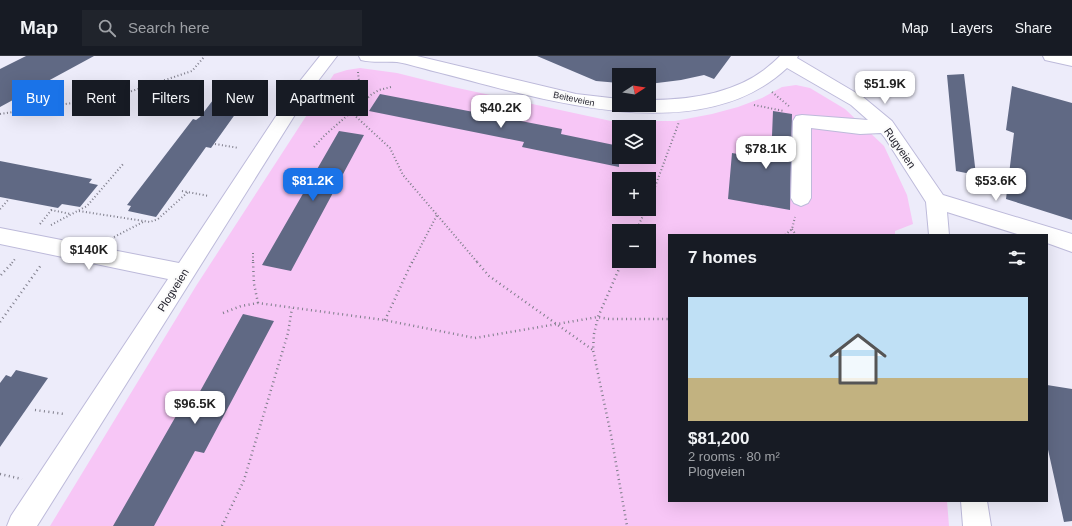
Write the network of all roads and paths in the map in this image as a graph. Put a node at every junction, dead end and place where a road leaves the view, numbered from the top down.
1 (329, 56) edge
2 (366, 56) edge
3 (397, 56) edge
4 (1051, 56) edge
5 (204, 57) dead end
6 (788, 58) edge
7 (1072, 61) edge
8 (358, 71) dead end
9 (359, 80) edge
10 (391, 87) dead end
11 (769, 90) dead end
12 (368, 98) edge
13 (747, 104) dead end
14 (0, 114) edge
15 (346, 116) edge
16 (355, 116) edge
17 (681, 116) dead end
18 (799, 117) junction
19 (886, 126) junction
20 (215, 144) dead end
21 (314, 147) dead end
22 (241, 149) dead end
23 (124, 163) dead end
24 (656, 187) edge
25 (182, 191) dead end
26 (188, 192) junction
27 (216, 197) dead end
28 (10, 199) dead end
29 (936, 201) junction
30 (799, 206) joint
31 (0, 209) edge
32 (51, 210) dead end
33 (79, 211) junction
34 (72, 214) junction
35 (437, 215) junction
36 (145, 221) junction
37 (47, 227) dead end
38 (792, 229) junction
39 (786, 234) edge
40 (795, 234) edge
41 (938, 234) edge
42 (1044, 234) edge
43 (1048, 235) edge
44 (0, 236) edge
45 (1072, 243) edge
46 (253, 253) dead end
47 (98, 256) junction
48 (15, 258) dead end
49 (42, 264) dead end
50 (619, 268) edge
51 (184, 273) junction
52 (1, 275) dead end
53 (258, 303) junction
54 (292, 308) junction
55 (223, 313) dead end
56 (598, 317) junction
57 (384, 320) junction
58 (668, 320) edge
59 (0, 322) edge
60 (557, 324) junction
61 (593, 350) junction
62 (35, 410) dead end
63 (68, 415) dead end
64 (0, 474) edge
65 (26, 480) dead end
66 (974, 502) edge
67 (21, 526) edge
68 (222, 526) edge
69 (627, 526) edge
70 (977, 526) edge

1 - 51 main road, Plogveien
2 - 3 main road, Beiteveien
3 - 6 main road, Beiteveien
4 - 7 main road
5 - 14 path
6 - 19 main road, Rugveien
8 - 9 path
10 - 12 path
11 - 18 path
13 - 18 path
15 - 21 path
16 - 35 path
17 - 24 path
18 - 19 main road
18 - 30 main road
19 - 29 main road, Rugveien
20 - 22 path
23 - 33 path
25 - 26 path
26 - 27 path
26 - 36 path
28 - 31 path
29 - 41 main road, Rugveien
29 - 42 main road
30 - 38 path
32 - 34 path
33 - 34 path
33 - 36 path
34 - 37 path
35 - 57 path
35 - 60 path
36 - 47 path
38 - 39 path
38 - 40 path
43 - 45 main road
44 - 47 main road
46 - 53 path
47 - 51 main road
48 - 52 path
49 - 59 path
50 - 56 path
51 - 67 main road, Plogveien
53 - 54 path
53 - 55 path
54 - 57 path
54 - 68 path
56 - 58 path
56 - 60 path
56 - 61 path
57 - 60 path
60 - 61 path
61 - 69 path
62 - 63 path
64 - 65 path
66 - 70 main road

